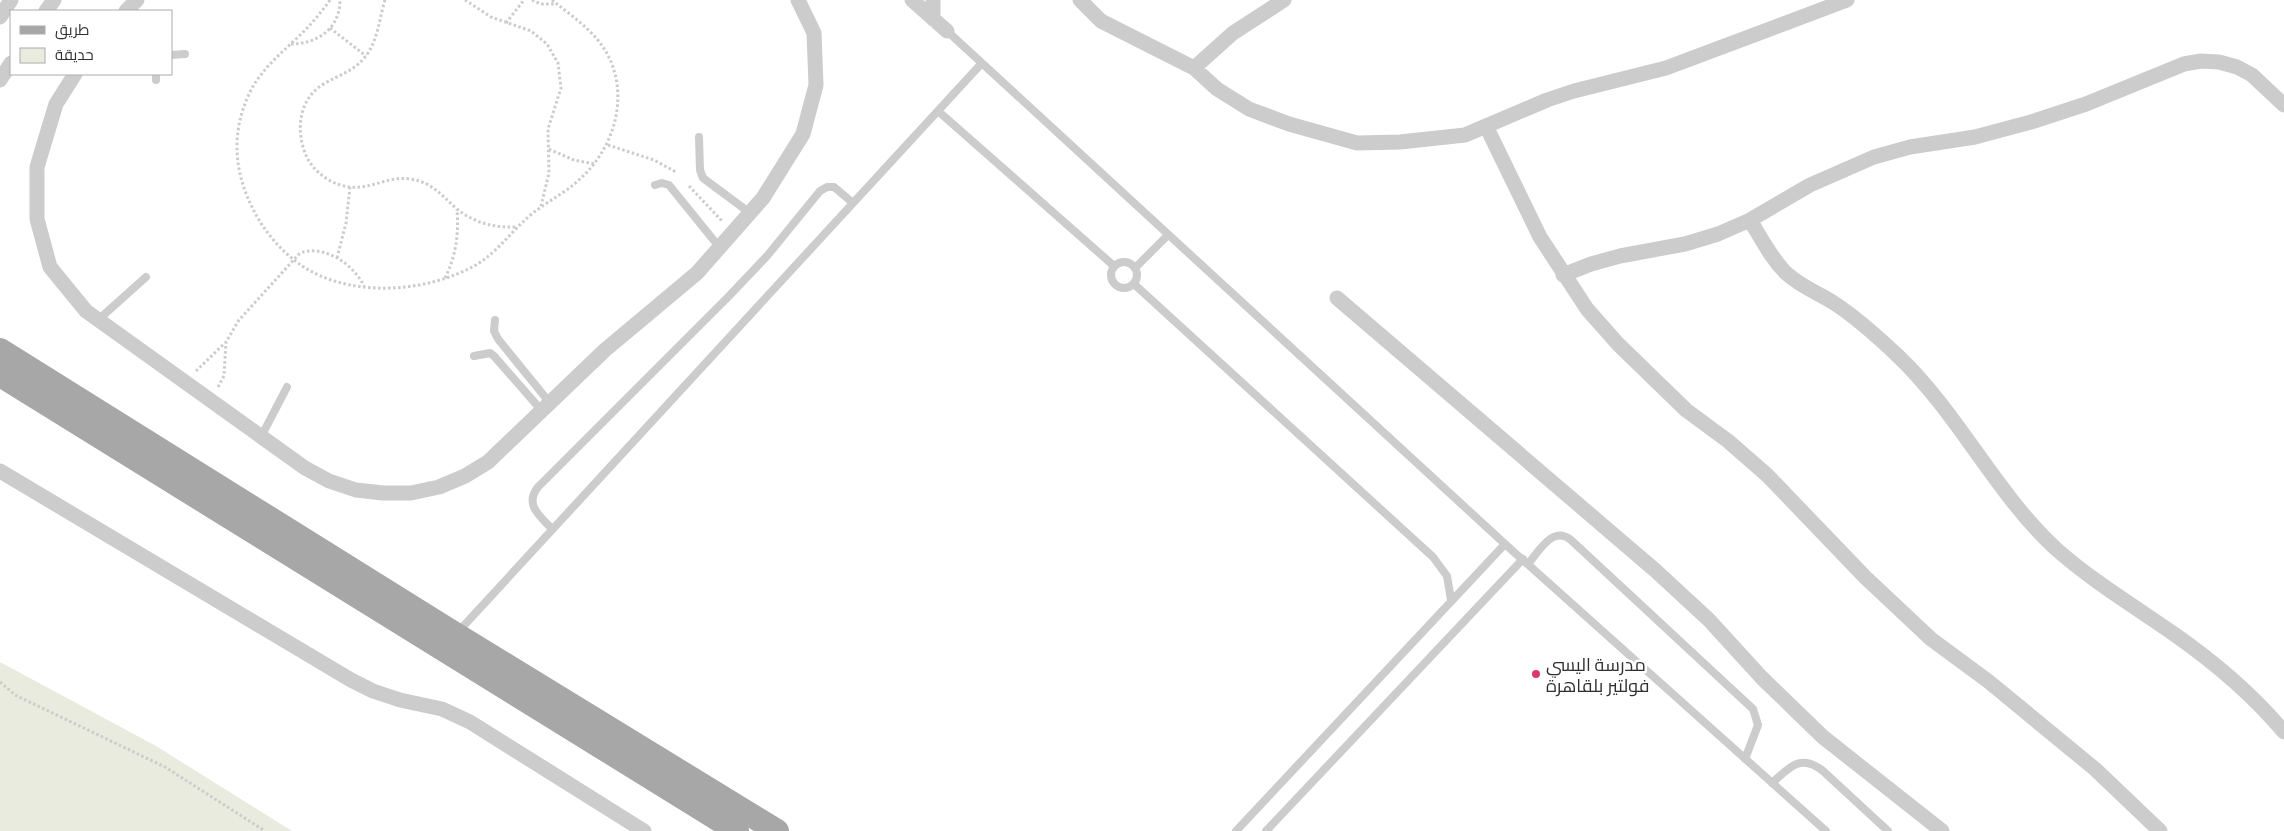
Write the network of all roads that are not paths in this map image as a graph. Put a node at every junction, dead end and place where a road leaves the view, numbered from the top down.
1 (11, 0) edge
2 (137, 0) edge
3 (798, 0) edge
4 (912, 0) edge
5 (933, 0) edge
6 (1080, 0) edge
7 (1284, 0) edge
8 (1847, 0) edge
9 (127, 10) edge
10 (0, 16) edge
11 (933, 19) junction
12 (947, 32) joint
13 (185, 54) dead end
14 (172, 55) edge
15 (982, 64) junction
16 (10, 65) edge
17 (1194, 68) junction
18 (74, 75) edge
19 (0, 80) edge
20 (2284, 105) edge
21 (938, 110) junction
22 (1486, 126) junction
23 (700, 137) dead end
24 (655, 185) dead end
25 (853, 203) junction
26 (750, 213) junction
27 (1750, 220) junction
28 (1168, 235) junction
29 (720, 248) junction
30 (1114, 266) junction
31 (1135, 268) junction
32 (1564, 275) junction
33 (146, 277) dead end
34 (1134, 284) junction
35 (1337, 298) dead end
36 (98, 320) junction
37 (495, 320) dead end
38 (0, 350) edge
39 (474, 356) dead end
40 (0, 375) edge
41 (287, 386) dead end
42 (546, 407) junction
43 (262, 435) junction
44 (0, 471) edge
45 (552, 529) junction
46 (1505, 544) junction
47 (1525, 562) junction
48 (1451, 600) junction
49 (455, 634) junction
50 (2284, 732) edge
51 (1745, 760) junction
52 (1772, 783) junction
53 (644, 831) edge
54 (737, 831) edge
55 (778, 831) edge
56 (1236, 831) edge
57 (1266, 831) edge
58 (1826, 831) edge
59 (1888, 831) edge
60 (1942, 831) edge
61 (2160, 831) edge

1 - 10 street
2 - 9 street
3 - 26 street
4 - 11 street
5 - 11 street
6 - 17 street
7 - 17 street
8 - 22 street
11 - 12 street
12 - 15 lane
13 - 14 lane
15 - 21 lane
15 - 28 lane
16 - 19 street
17 - 22 street
18 - 36 street
20 - 27 street
21 - 25 lane
21 - 30 lane
22 - 32 street
23 - 26 lane
24 - 29 lane
25 - 45 lane
25 - 45 lane
26 - 29 street
27 - 32 street
27 - 50 street
28 - 31 lane
28 - 46 lane
29 - 42 street
30 - 31 lane
30 - 34 lane
31 - 34 lane
32 - 61 street
33 - 36 lane
34 - 48 lane
35 - 60 street
36 - 43 street
37 - 42 lane
38 - 49 main road
39 - 42 lane
40 - 54 main road
41 - 43 lane
42 - 43 street
44 - 53 street
45 - 49 lane
46 - 47 lane
46 - 48 lane
47 - 51 lane
47 - 51 lane
47 - 57 lane
48 - 56 lane
49 - 55 main road
51 - 52 lane
52 - 58 lane
52 - 59 lane

